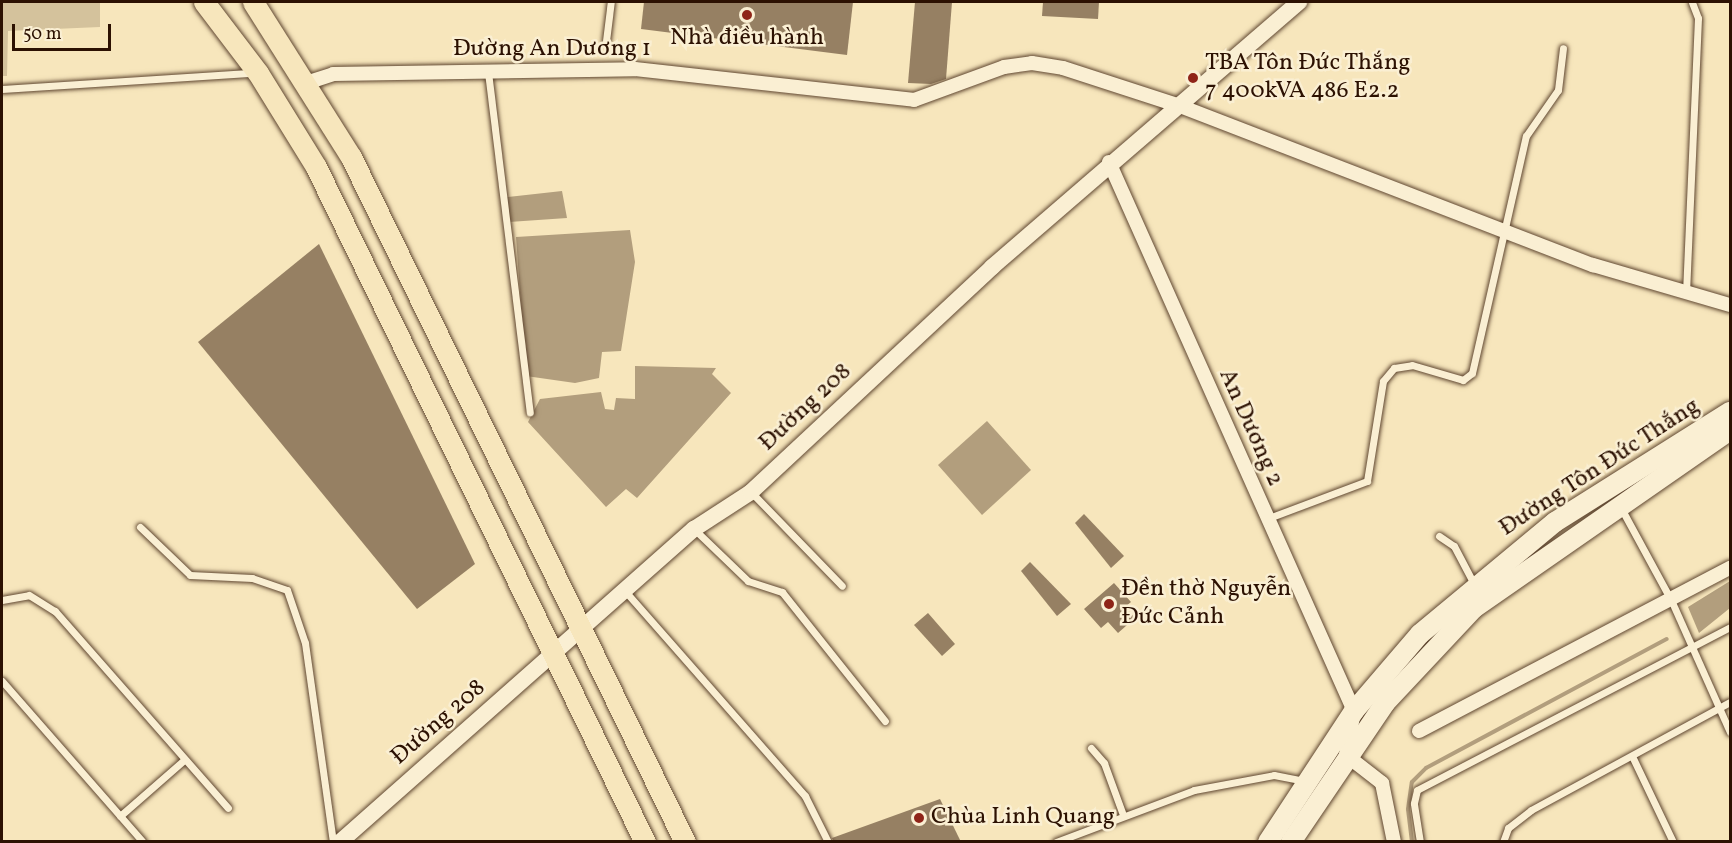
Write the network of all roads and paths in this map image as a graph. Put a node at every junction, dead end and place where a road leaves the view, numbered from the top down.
1 (204, 2) edge
2 (253, 2) edge
3 (611, 2) edge
4 (1299, 2) edge
5 (1692, 2) edge
6 (606, 41) dead end
7 (1563, 48) dead end
8 (488, 72) junction
9 (258, 73) junction
10 (306, 82) junction
11 (2, 89) edge
12 (1180, 106) junction
13 (1109, 162) junction
14 (1507, 231) junction
15 (1686, 293) junction
16 (1731, 305) edge
17 (530, 412) dead end
18 (1731, 412) edge
19 (1731, 430) edge
20 (751, 492) junction
21 (1619, 505) junction
22 (1265, 520) junction
23 (140, 527) dead end
24 (694, 529) junction
25 (1439, 536) dead end
26 (1731, 568) edge
27 (1474, 584) junction
28 (842, 586) dead end
29 (625, 591) junction
30 (2, 600) edge
31 (1672, 602) junction
32 (1731, 627) edge
33 (582, 632) junction
34 (1691, 649) junction
35 (553, 656) junction
36 (2, 681) edge
37 (1731, 702) edge
38 (1717, 708) junction
39 (1354, 711) junction
40 (885, 720) dead end
41 (1419, 731) dead end
42 (1731, 732) edge
43 (1091, 748) dead end
44 (1346, 755) junction
45 (1632, 756) junction
46 (185, 759) junction
47 (1305, 781) junction
48 (228, 808) dead end
49 (1124, 815) junction
50 (120, 816) junction
51 (142, 842) edge
52 (333, 842) edge
53 (340, 842) edge
54 (645, 842) edge
55 (685, 842) edge
56 (828, 842) edge
57 (1056, 842) edge
58 (1268, 842) edge
59 (1291, 842) edge
60 (1394, 842) edge
61 (1420, 842) edge
62 (1503, 842) edge
63 (1672, 842) edge

1 - 9 main road
2 - 10 main road
3 - 6 lane
4 - 12 street, Đường 208
5 - 15 lane
7 - 14 lane
8 - 10 street, Đường An Dương 1
8 - 12 street, Đường An Dương 1
8 - 17 lane
9 - 11 lane
9 - 35 main road
10 - 33 main road
12 - 13 street, Đường 208
12 - 14 street, Đường An Dương 1
13 - 20 street, Đường 208
13 - 22 street, An Dương 2
14 - 15 street, Đường An Dương 1
14 - 22 lane
15 - 16 street, Đường An Dương 1
18 - 27 main road, Đường Tôn Đức Thắng
19 - 21 main road, Đường Tôn Đức Thắng
20 - 24 street, Đường 208
20 - 28 lane
21 - 31 lane
21 - 44 main road, Đường Tôn Đức Thắng
22 - 39 street, An Dương 2
23 - 52 lane
24 - 29 street, Đường 208
24 - 40 lane
25 - 27 lane
26 - 31 street
27 - 39 main road, Đường Tôn Đức Thắng
29 - 33 street, Đường 208
29 - 56 lane
30 - 46 lane
31 - 34 lane
31 - 41 street
32 - 34 lane
33 - 35 street, Đường 208
33 - 55 main road
34 - 38 lane
34 - 61 lane
35 - 53 street, Đường 208
35 - 54 main road
36 - 50 lane
37 - 38 lane
38 - 42 lane
38 - 45 lane
39 - 44 street
39 - 47 main road, Đường Tôn Đức Thắng
43 - 49 lane
44 - 59 main road, Đường Tôn Đức Thắng
44 - 60 street
45 - 62 lane
45 - 63 lane
46 - 48 lane
46 - 50 lane
47 - 49 lane
47 - 58 main road, Đường Tôn Đức Thắng
49 - 57 lane
50 - 51 lane

